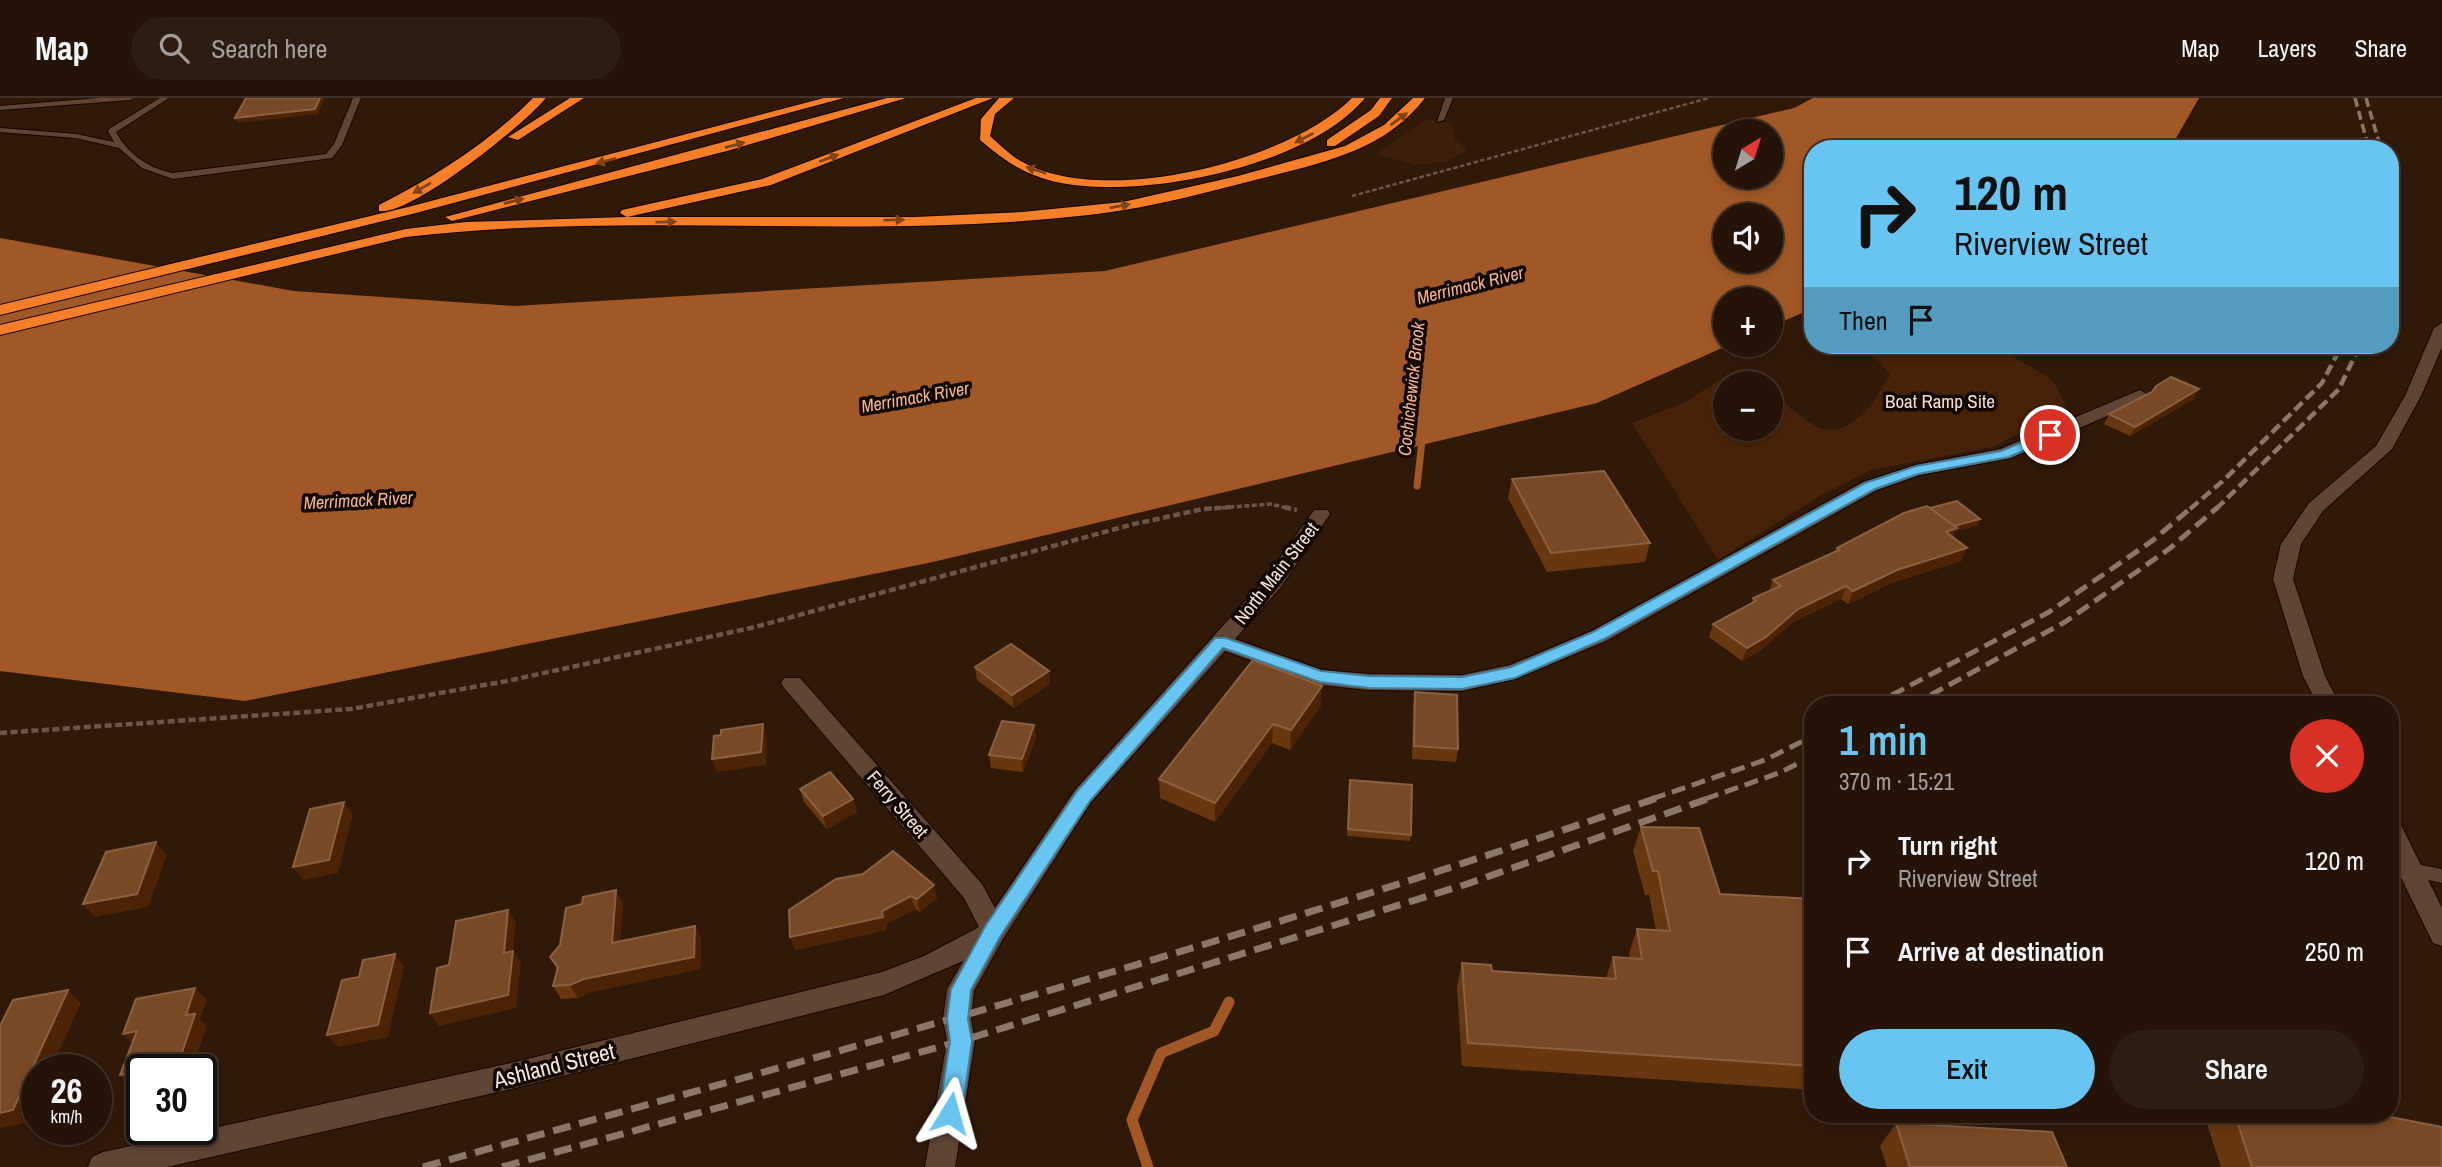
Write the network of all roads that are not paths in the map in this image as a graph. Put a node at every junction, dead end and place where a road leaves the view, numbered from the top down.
1 (130, 98) edge
2 (165, 98) edge
3 (357, 98) edge
4 (540, 98) edge
5 (578, 98) edge
6 (838, 98) edge
7 (900, 98) edge
8 (987, 98) edge
9 (1008, 98) edge
10 (1359, 98) edge
11 (1386, 98) edge
12 (1419, 98) edge
13 (1449, 98) edge
14 (0, 108) edge
15 (1440, 120) dead end
16 (0, 130) edge
17 (112, 131) junction
18 (76, 136) junction
19 (120, 146) junction
20 (481, 153) junction
21 (1269, 172) junction
22 (598, 220) junction
23 (0, 310) edge
24 (2442, 328) edge
25 (0, 329) edge
26 (2140, 395) edge
27 (1321, 514) road end
28 (1220, 641) junction
29 (792, 683) dead end
30 (2324, 696) edge
31 (2399, 846) edge
32 (2411, 870) junction
33 (2442, 876) edge
34 (993, 931) junction
35 (2442, 935) edge
36 (103, 1167) edge
37 (940, 1167) edge

1 - 14 lane
2 - 17 lane
3 - 19 lane
4 - 20 highway
5 - 20 highway
6 -> 23 highway
25 -> 7 highway
22 -> 8 highway
10 -> 9 highway
11 - 21 highway
21 -> 12 highway
13 - 15 lane
16 - 18 lane
17 - 18 lane
17 - 19 lane
18 - 19 lane
20 -> 23 highway
22 -> 21 highway
22 - 25 highway
24 - 30 street
26 - 28 street
27 - 28 street, North Main Street
28 - 34 street, North Main Street
29 - 34 street, Ferry Street
31 - 32 street
32 - 33 lane
32 - 35 street
34 - 36 street, Ashland Street
34 - 37 street, North Main Street

